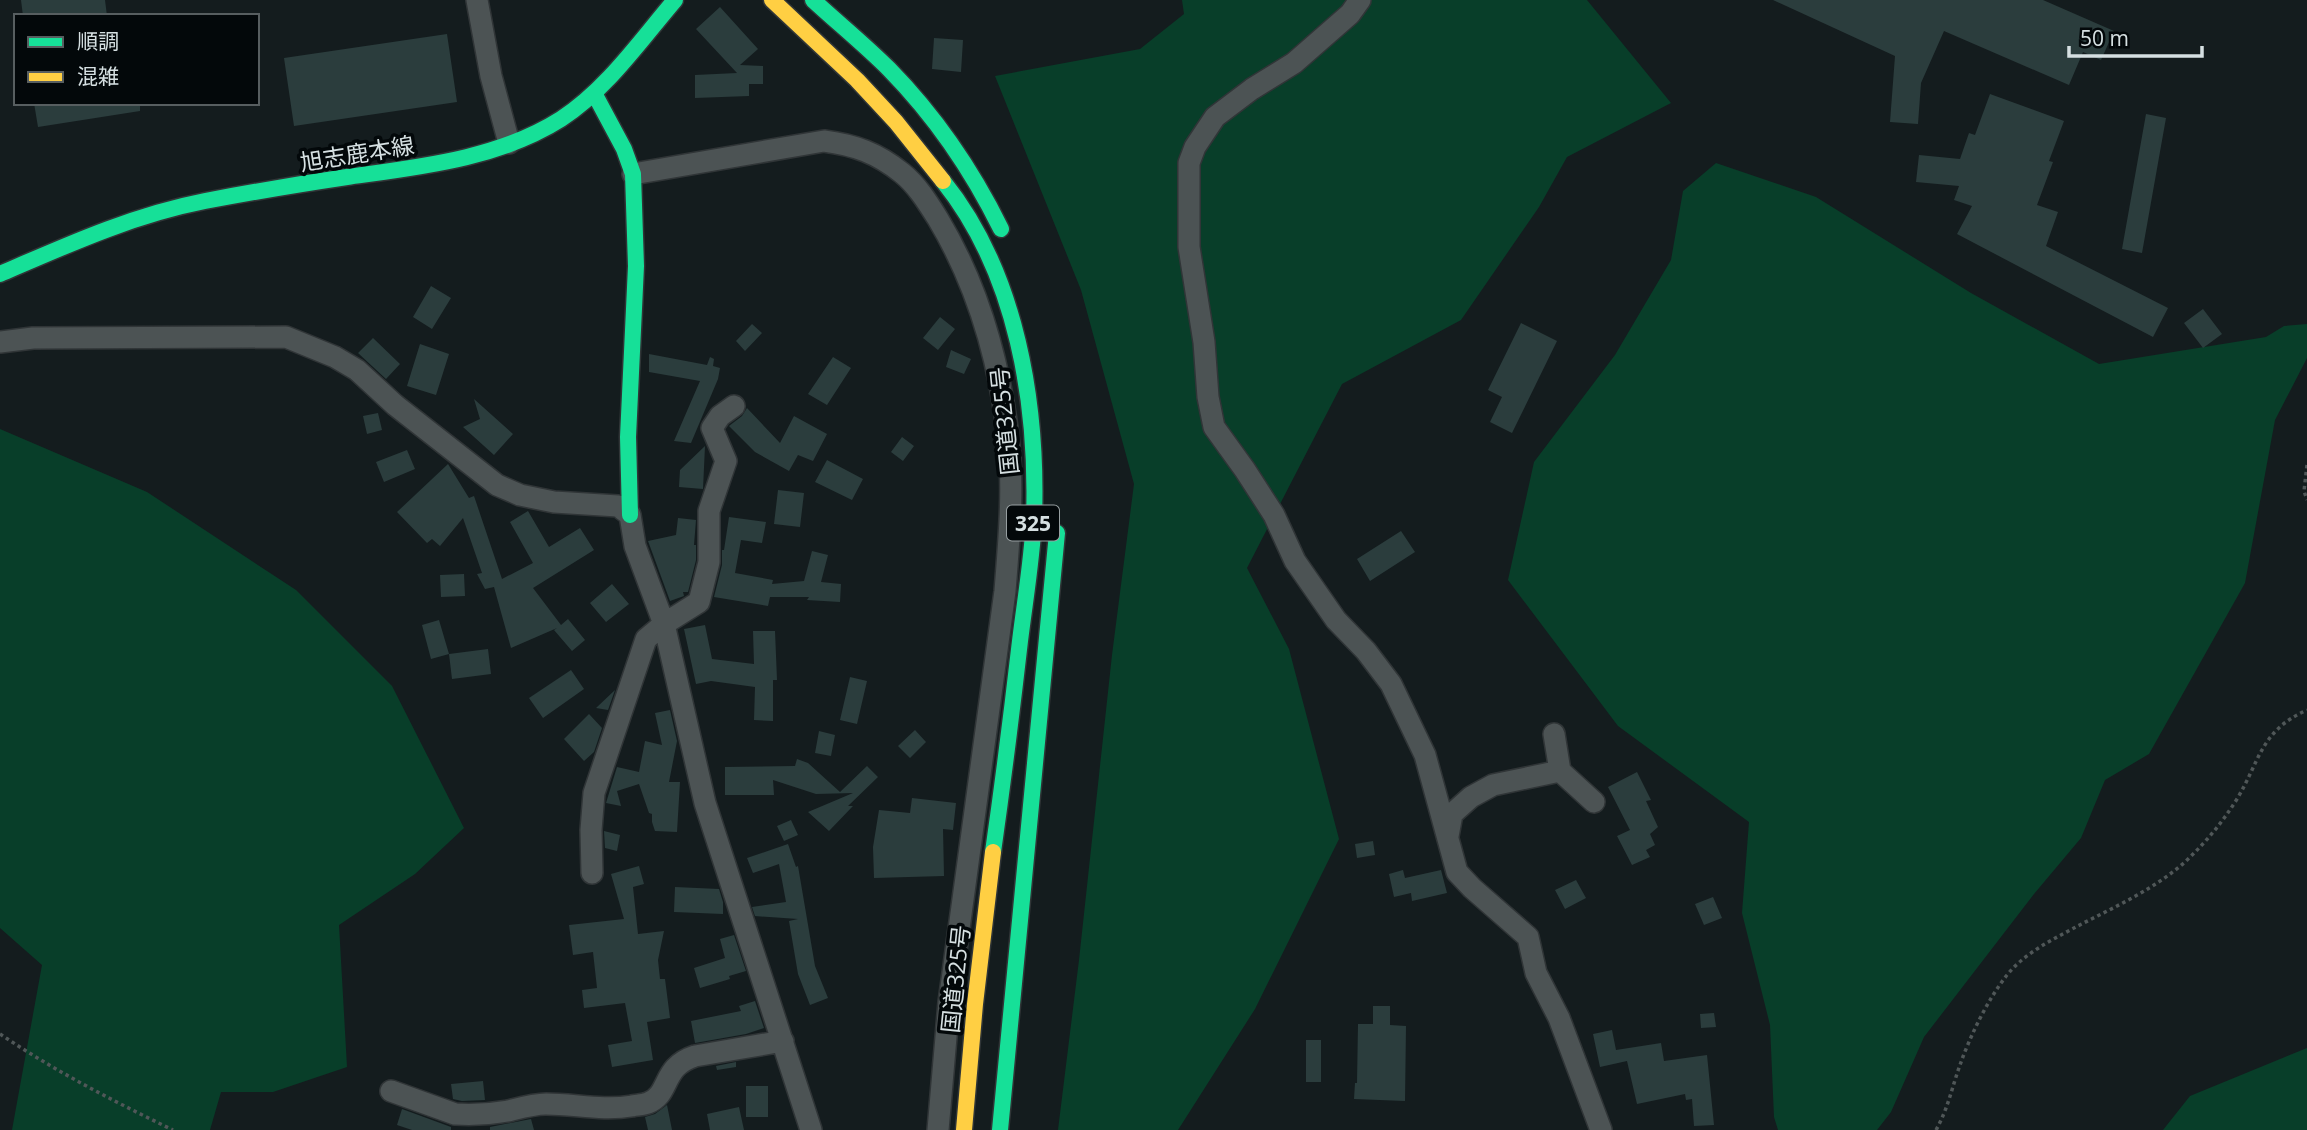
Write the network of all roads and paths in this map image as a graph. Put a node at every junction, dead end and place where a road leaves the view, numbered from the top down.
1 (477, 0) edge
2 (675, 0) edge
3 (772, 0) edge
4 (813, 0) edge
5 (1360, 0) edge
6 (594, 93) junction
7 (509, 143) junction
8 (632, 174) junction
9 (1008, 245) dead end
10 (0, 274) edge
11 (0, 342) edge
12 (734, 406) dead end
13 (2307, 465) edge
14 (2307, 500) edge
15 (630, 515) junction
16 (1057, 524) dead end
17 (664, 624) junction
18 (2307, 710) edge
19 (1554, 734) dead end
20 (1560, 771) junction
21 (1594, 802) dead end
22 (1447, 840) junction
23 (592, 873) dead end
24 (0, 1034) edge
25 (783, 1041) junction
26 (391, 1091) dead end
27 (173, 1130) edge
28 (811, 1130) edge
29 (938, 1130) edge
30 (964, 1130) edge
31 (1000, 1130) edge
32 (1601, 1130) edge
33 (1936, 1130) edge

1 - 7 street
2 - 6 main road, 旭志鹿本線
3 - 30 main road, 国道325号 / 325
4 - 9 main road
5 - 22 street
6 - 7 main road, 旭志鹿本線
6 - 8 main road
7 - 10 main road, 旭志鹿本線
8 - 15 main road
8 - 29 street
11 - 15 street
12 - 17 street
13 - 14 path
15 - 17 street
16 - 31 main road, 325
17 - 23 street
17 - 25 street
18 - 33 path
19 - 20 street
20 - 21 street
20 - 22 street
22 - 32 street
24 - 27 path
25 - 26 street
25 - 28 street

